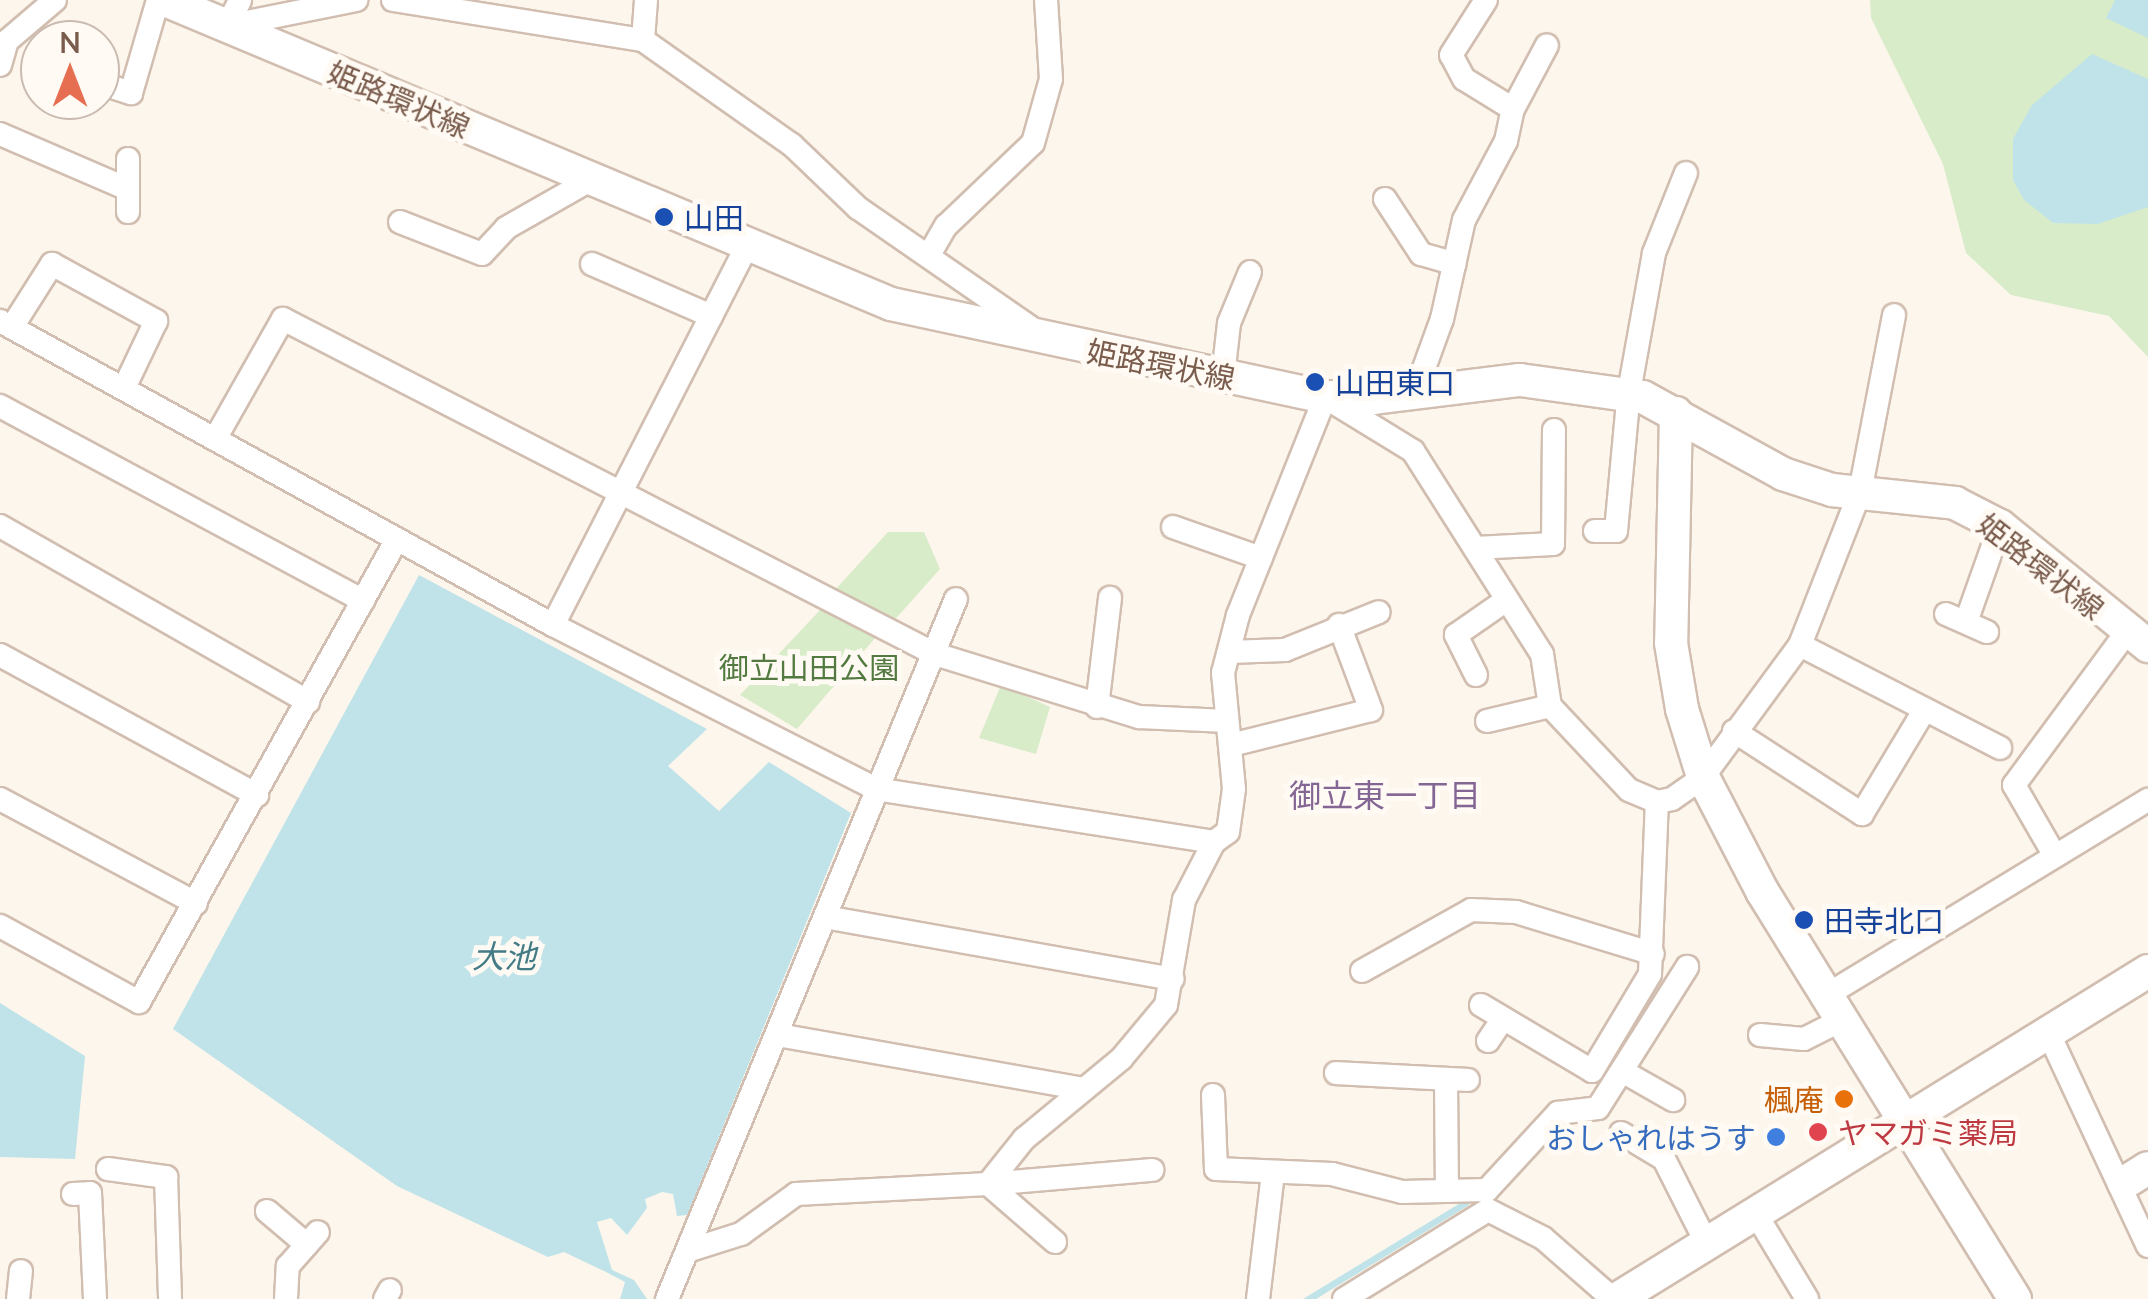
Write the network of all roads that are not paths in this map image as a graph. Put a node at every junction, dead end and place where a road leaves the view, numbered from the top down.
1 (56, 0) edge
2 (162, 0) edge
3 (356, 0) edge
4 (393, 0) edge
5 (646, 0) edge
6 (1046, 0) edge
7 (1486, 0) edge
8 (234, 13) edge
9 (643, 40) junction
10 (1547, 44) dead end
11 (1, 59) edge
12 (120, 89) edge
13 (1513, 109) junction
14 (0, 134) edge
15 (128, 159) dead end
16 (1686, 172) dead end
17 (590, 180) junction
18 (1385, 199) dead end
19 (400, 222) dead end
20 (747, 246) junction
21 (929, 255) junction
22 (592, 264) dead end
23 (1455, 264) junction
24 (1250, 272) dead end
25 (1894, 315) dead end
26 (710, 316) junction
27 (6, 324) edge
28 (1050, 341) junction
29 (1223, 376) junction
30 (124, 386) junction
31 (1629, 392) junction
32 (1415, 393) junction
33 (1325, 397) junction
34 (0, 406) edge
35 (1676, 413) junction
36 (1554, 430) dead end
37 (216, 439) junction
38 (1860, 492) junction
39 (618, 494) junction
40 (0, 526) edge
41 (1172, 526) dead end
42 (2000, 526) junction
43 (1595, 531) dead end
44 (398, 539) junction
45 (1475, 548) junction
46 (1261, 558) junction
47 (1110, 598) dead end
48 (956, 599) dead end
49 (364, 601) junction
50 (1504, 601) junction
51 (1379, 612) dead end
52 (1967, 623) dead end
53 (553, 625) junction
54 (1339, 626) junction
55 (2137, 640) edge
56 (1800, 645) junction
57 (1229, 652) junction
58 (0, 654) edge
59 (936, 654) junction
60 (1476, 675) dead end
61 (308, 702) junction
62 (1550, 706) junction
63 (1097, 707) junction
64 (1925, 710) junction
65 (1227, 721) junction
66 (1487, 721) dead end
67 (1734, 731) junction
68 (1231, 745) junction
69 (2000, 748) dead end
70 (1703, 777) junction
71 (876, 789) junction
72 (257, 795) junction
73 (0, 799) edge
74 (2148, 800) edge
75 (1657, 802) junction
76 (1214, 842) junction
77 (2055, 856) junction
78 (196, 903) junction
79 (825, 917) junction
80 (0, 926) edge
81 (1653, 954) junction
82 (1687, 966) dead end
83 (1362, 970) dead end
84 (2148, 971) edge
85 (1172, 979) junction
86 (1481, 1005) dead end
87 (1835, 1008) junction
88 (1503, 1018) junction
89 (2048, 1032) junction
90 (1760, 1035) dead end
91 (778, 1036) junction
92 (1488, 1041) dead end
93 (1622, 1070) junction
94 (1336, 1074) dead end
95 (1083, 1089) junction
96 (1213, 1095) dead end
97 (1673, 1100) dead end
98 (1908, 1124) junction
99 (1621, 1133) dead end
100 (108, 1169) dead end
101 (1152, 1170) dead end
102 (1273, 1174) junction
103 (2136, 1176) edge
104 (988, 1184) junction
105 (1447, 1191) junction
106 (74, 1194) dead end
107 (1488, 1200) junction
108 (268, 1210) dead end
109 (1756, 1214) junction
110 (1055, 1242) dead end
111 (1707, 1244) junction
112 (2148, 1246) edge
113 (687, 1251) junction
114 (20, 1271) dead end
115 (18, 1299) edge
116 (95, 1299) edge
117 (170, 1299) edge
118 (286, 1299) edge
119 (667, 1299) edge
120 (1258, 1299) edge
121 (1344, 1299) edge
122 (1615, 1299) edge
123 (1808, 1299) edge
124 (2015, 1299) edge

1 - 11 street
2 - 8 main road, 姫路環状線
2 - 12 street
3 - 8 street
4 - 9 street
5 - 9 street
6 - 21 street
7 - 13 street
8 - 17 main road, 姫路環状線
9 - 21 street
10 - 13 street
13 - 23 street
14 - 15 street
16 - 31 street
17 - 19 street
17 - 20 main road, 姫路環状線
18 - 23 street
20 - 26 street
20 - 28 main road, 姫路環状線
21 - 28 street
22 - 26 street
23 - 32 street
24 - 29 street
25 - 38 street
26 - 39 street
27 - 30 street
27 - 30 street
28 - 29 main road, 姫路環状線
29 - 33 main road, 姫路環状線
30 - 37 street
31 - 32 main road, 姫路環状線
31 - 35 main road, 姫路環状線
31 - 43 street
32 - 33 main road, 姫路環状線
33 - 45 street
33 - 46 street
34 - 49 street
35 - 38 main road, 姫路環状線
35 - 70 main road
36 - 45 street
37 - 39 street
37 - 44 street
38 - 42 main road, 姫路環状線
38 - 56 street
39 - 53 street
39 - 59 street
40 - 61 street
41 - 46 street
42 - 52 street
42 - 55 main road, 姫路環状線
44 - 49 street
44 - 53 street
45 - 50 street
46 - 57 street
47 - 63 street
48 - 59 street
49 - 61 street
50 - 60 street
50 - 62 street
51 - 54 street
53 - 71 street
54 - 57 street
54 - 68 street
55 - 77 street
56 - 64 street
56 - 67 street
57 - 65 street
58 - 72 street
59 - 63 street
59 - 71 street
61 - 72 street
62 - 66 street
62 - 75 street
63 - 65 street
64 - 67 street
64 - 69 street
65 - 68 street
67 - 70 street
68 - 76 street
70 - 75 street
70 - 87 main road
71 - 76 street
71 - 79 street
72 - 78 street
73 - 78 street
74 - 77 street
75 - 81 street
76 - 85 street
77 - 87 street
78 - 80 street
79 - 85 street
79 - 91 street
81 - 83 street
81 - 88 street
82 - 93 street
84 - 89 main road
85 - 95 street
86 - 88 street
87 - 90 street
87 - 98 main road
88 - 92 street
89 - 98 main road
89 - 103 street
91 - 95 street
91 - 113 street
93 - 97 street
93 - 107 street
94 - 105 street
95 - 104 street
96 - 102 street
98 - 109 main road
98 - 124 main road
99 - 111 street
100 - 117 street
101 - 104 street
102 - 105 street
102 - 120 street
103 - 112 street
104 - 110 street
104 - 113 street
105 - 107 street
106 - 116 street
107 - 121 street
107 - 122 street
108 - 118 street
109 - 111 main road
109 - 123 street
111 - 122 main road
113 - 119 street
114 - 115 street

